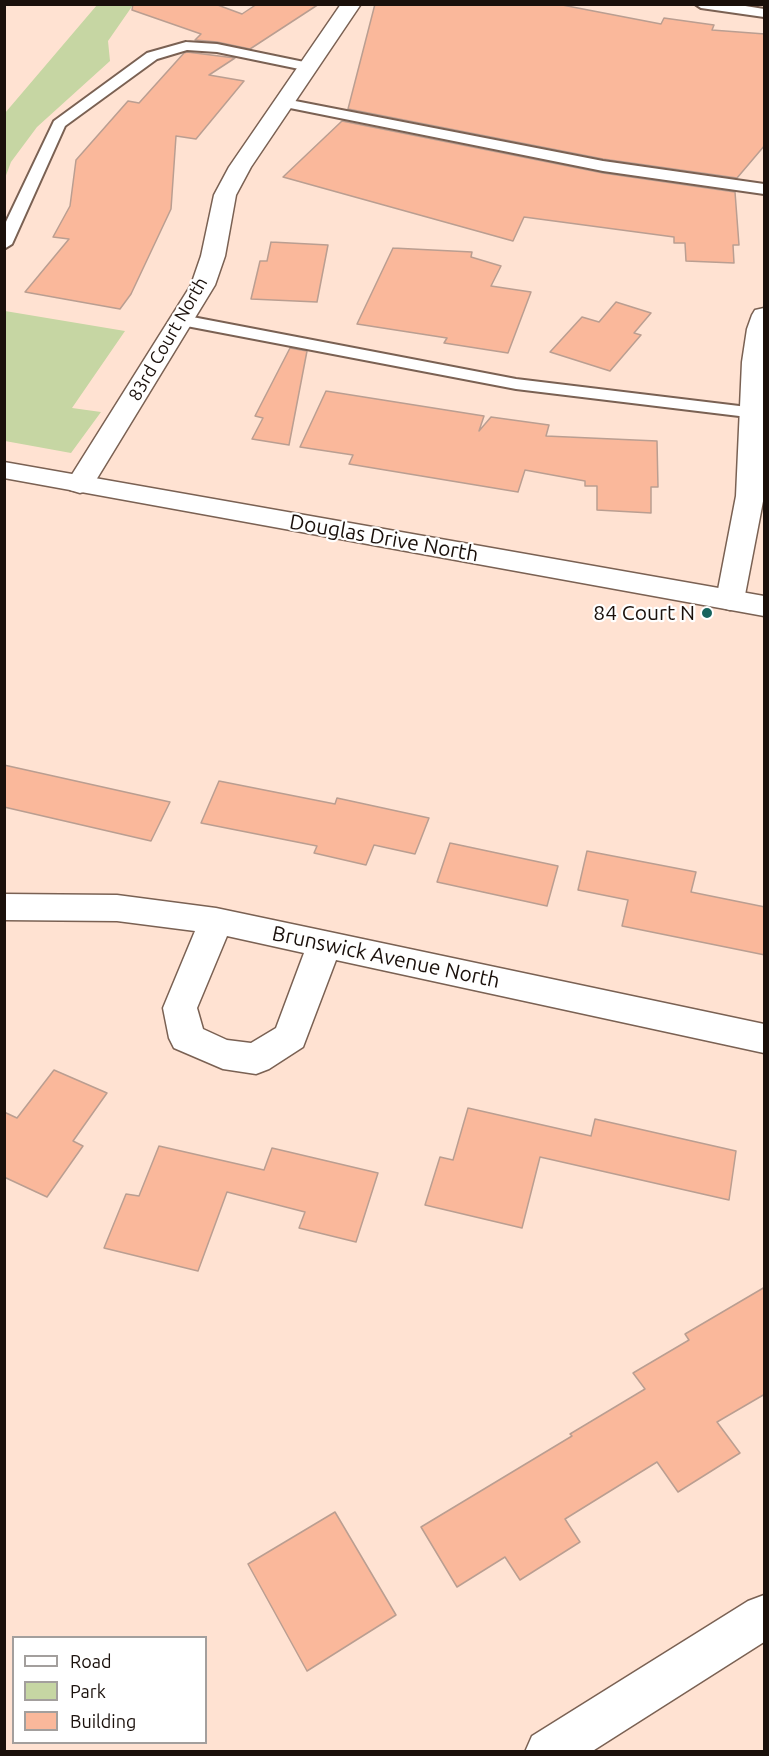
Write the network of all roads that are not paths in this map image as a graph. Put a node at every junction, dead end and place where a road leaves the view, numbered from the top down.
1 (351, 4) edge
2 (701, 4) edge
3 (765, 13) edge
4 (309, 68) junction
5 (285, 103) junction
6 (765, 189) edge
7 (4, 244) edge
8 (765, 315) edge
9 (182, 320) junction
10 (759, 413) edge
11 (4, 470) edge
12 (80, 484) junction
13 (730, 600) junction
14 (765, 606) edge
15 (4, 907) edge
16 (216, 921) junction
17 (325, 944) junction
18 (765, 1039) edge
19 (765, 1617) edge
20 (548, 1752) edge

1 - 4 street, 83rd Court North
2 - 3 lane
4 - 5 street, 83rd Court North
4 - 7 lane
5 - 6 lane
5 - 9 street, 83rd Court North
8 - 10 street
9 - 10 lane
9 - 12 street, 83rd Court North
10 - 13 street
11 - 12 street, Douglas Drive North
12 - 13 street, Douglas Drive North
13 - 14 street, Douglas Drive North
15 - 16 street, Brunswick Avenue North
16 - 17 street, Brunswick Avenue North
16 - 17 street
17 - 18 street, Brunswick Avenue North
19 - 20 street

